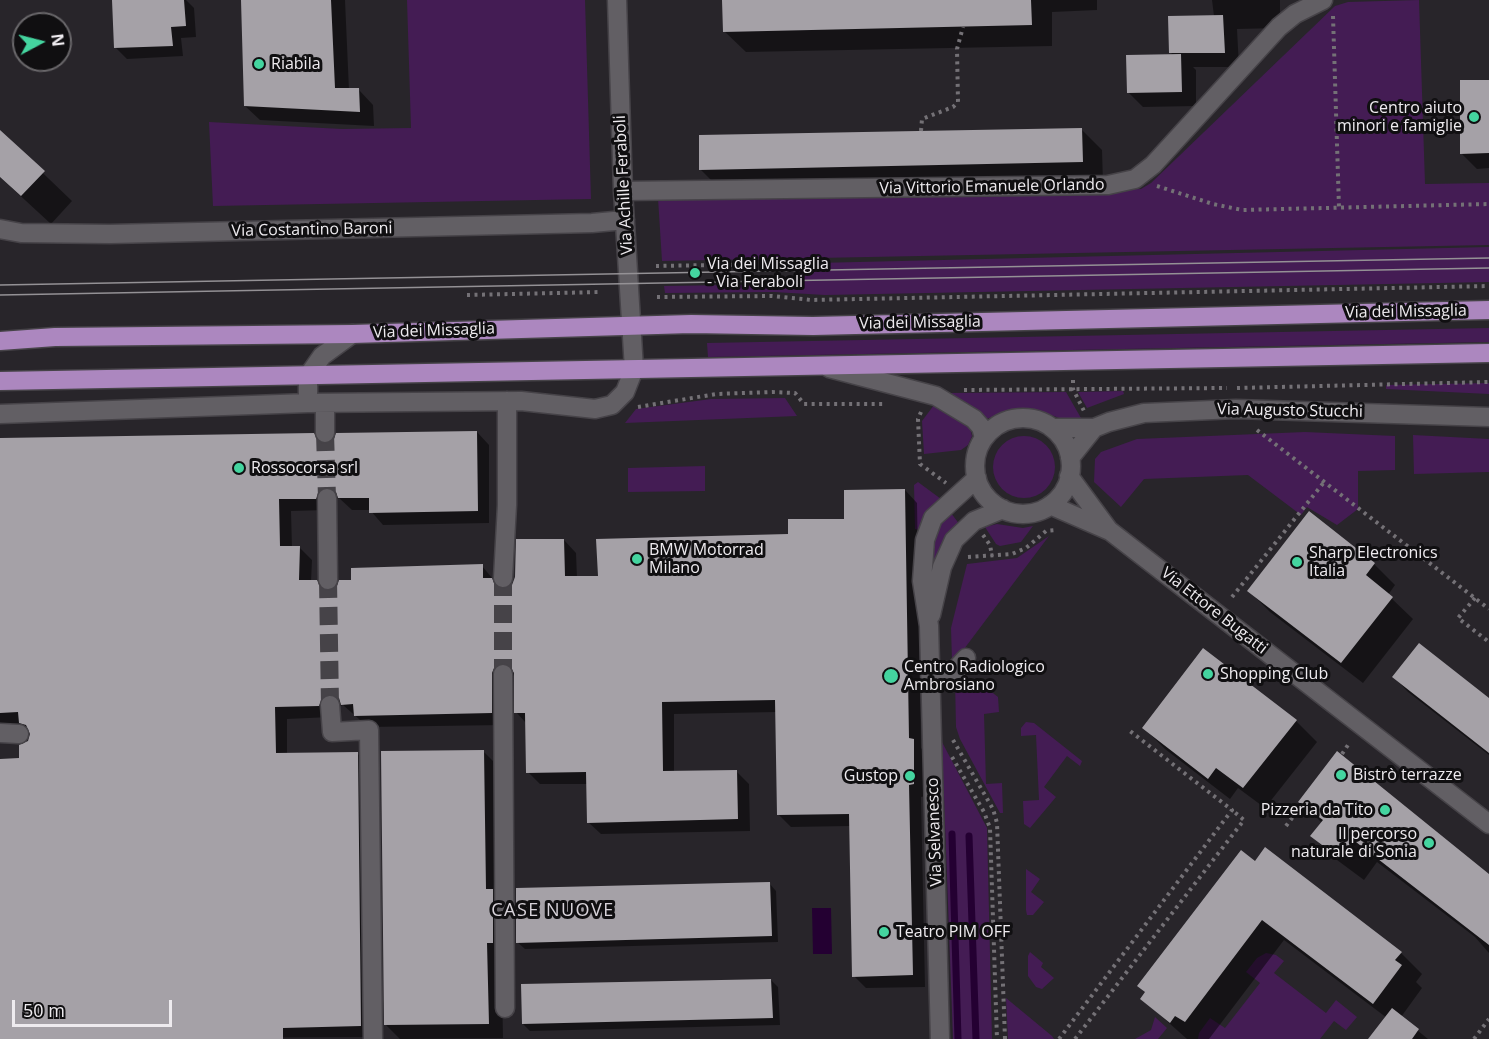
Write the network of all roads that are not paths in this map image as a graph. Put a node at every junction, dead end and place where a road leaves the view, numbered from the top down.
1 (617, 0) edge
2 (1328, 6) edge
3 (623, 191) junction
4 (625, 220) junction
5 (0, 229) edge
6 (1489, 310) edge
7 (632, 327) junction
8 (352, 334) junction
9 (0, 341) edge
10 (1489, 353) edge
11 (825, 367) junction
12 (634, 369) junction
13 (308, 376) junction
14 (0, 381) edge
15 (507, 401) junction
16 (317, 403) junction
17 (0, 414) edge
18 (1489, 417) edge
19 (1090, 421) junction
20 (1052, 428) junction
21 (326, 433) tunnel mouth
22 (984, 438) junction
23 (1070, 467) junction
24 (977, 478) junction
25 (327, 498) tunnel mouth
26 (1050, 505) junction
27 (1003, 509) junction
28 (1110, 531) junction
29 (503, 578) tunnel mouth
30 (328, 580) tunnel mouth
31 (929, 626) junction
32 (966, 658) dead end
33 (503, 674) tunnel mouth
34 (930, 674) junction
35 (330, 705) tunnel mouth
36 (0, 733) edge
37 (19, 734) dead end
38 (1489, 824) edge
39 (505, 1008) dead end
40 (373, 1039) edge
41 (940, 1039) edge

1 - 3 street, Via Achille Feraboli
2 - 3 street, Via Vittorio Emanuele Orlando
3 - 4 street, Via Achille Feraboli
4 - 5 street, Via Costantino Baroni
4 - 7 street, Via Achille Feraboli
6 - 7 main road, Via dei Missaglia
7 - 8 main road, Via dei Missaglia
7 - 12 street, Via Achille Feraboli
8 - 9 main road, Via dei Missaglia
8 - 13 street, Via dei Missaglia
10 - 11 main road
11 - 12 main road
11 - 22 street
12 - 13 main road
12 - 15 street
13 - 14 main road
13 - 16 street
15 - 16 street
15 - 29 street
16 - 17 street
16 - 21 street
18 - 19 street, Via Augusto Stucchi
19 - 20 street, Via Augusto Stucchi
19 - 23 street
20 - 22 street, Via Augusto Stucchi
20 - 23 street
22 - 24 street
23 - 26 street
23 - 28 street, Via Ettore Bugatti
24 - 27 street
24 - 31 street, Via Selvanesco
25 - 30 street
26 - 27 street
26 - 28 street, Via Ettore Bugatti
27 - 31 street, Via Selvanesco
28 - 38 street, Via Ettore Bugatti
31 - 34 street, Via Selvanesco
32 - 34 street
33 - 39 street
34 - 41 street, Via Selvanesco
35 - 40 street
36 - 37 street

